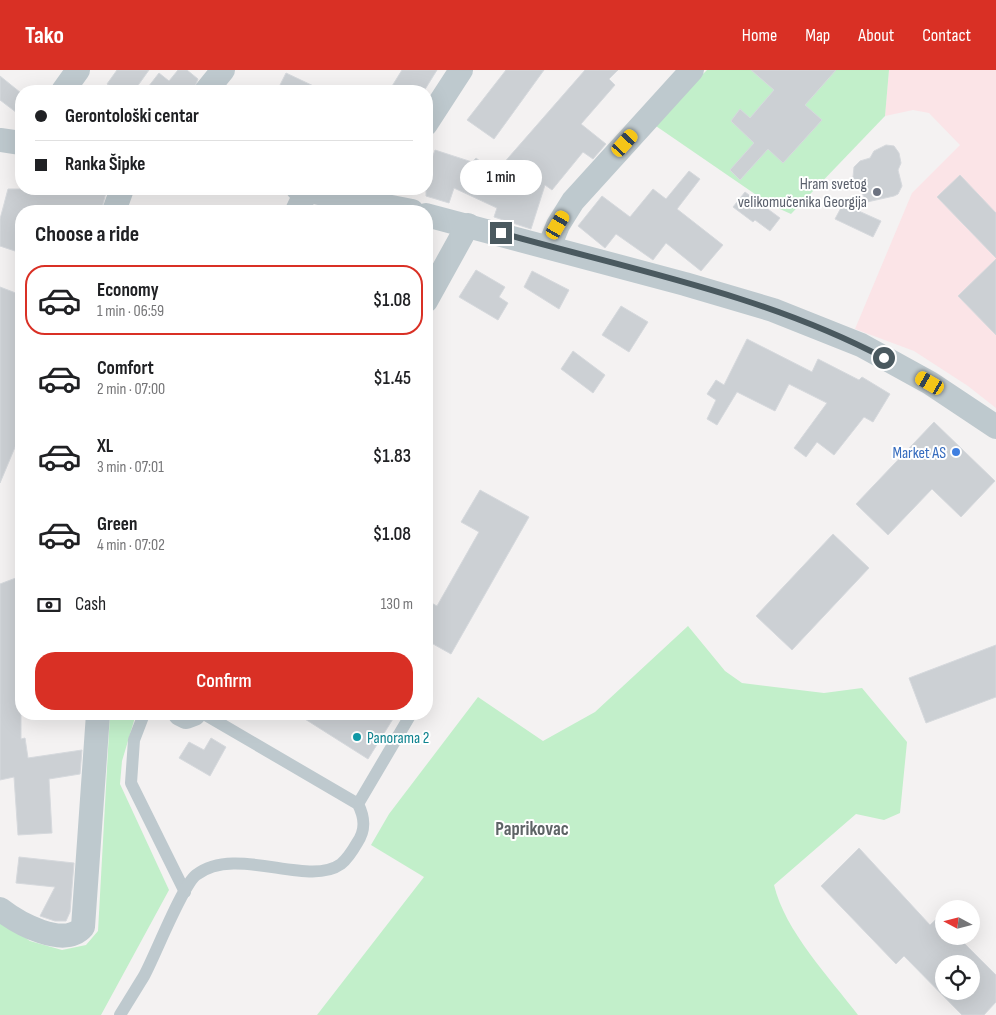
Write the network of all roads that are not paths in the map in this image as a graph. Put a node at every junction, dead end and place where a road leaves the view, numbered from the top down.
1 (78, 70) edge
2 (223, 70) edge
3 (461, 70) edge
4 (692, 70) edge
5 (67, 85) edge
6 (211, 85) edge
7 (433, 113) edge
8 (0, 140) edge
9 (15, 142) edge
10 (366, 195) edge
11 (392, 197) edge
12 (403, 205) edge
13 (433, 217) edge
14 (468, 225) junction
15 (549, 247) junction
16 (433, 288) edge
17 (996, 427) edge
18 (98, 720) edge
19 (142, 720) edge
20 (214, 720) edge
21 (407, 720) edge
22 (358, 804) junction
23 (185, 892) junction
24 (0, 909) edge
25 (120, 1015) edge

1 - 5 street
2 - 6 street
3 - 7 street
4 - 15 street
8 - 9 street
10 - 11 street
11 - 12 street
13 - 14 street
14 - 15 street
14 - 16 street
15 - 17 street
18 - 24 street
19 - 23 lane
20 - 22 lane
21 - 22 lane
22 - 23 lane
23 - 25 lane

